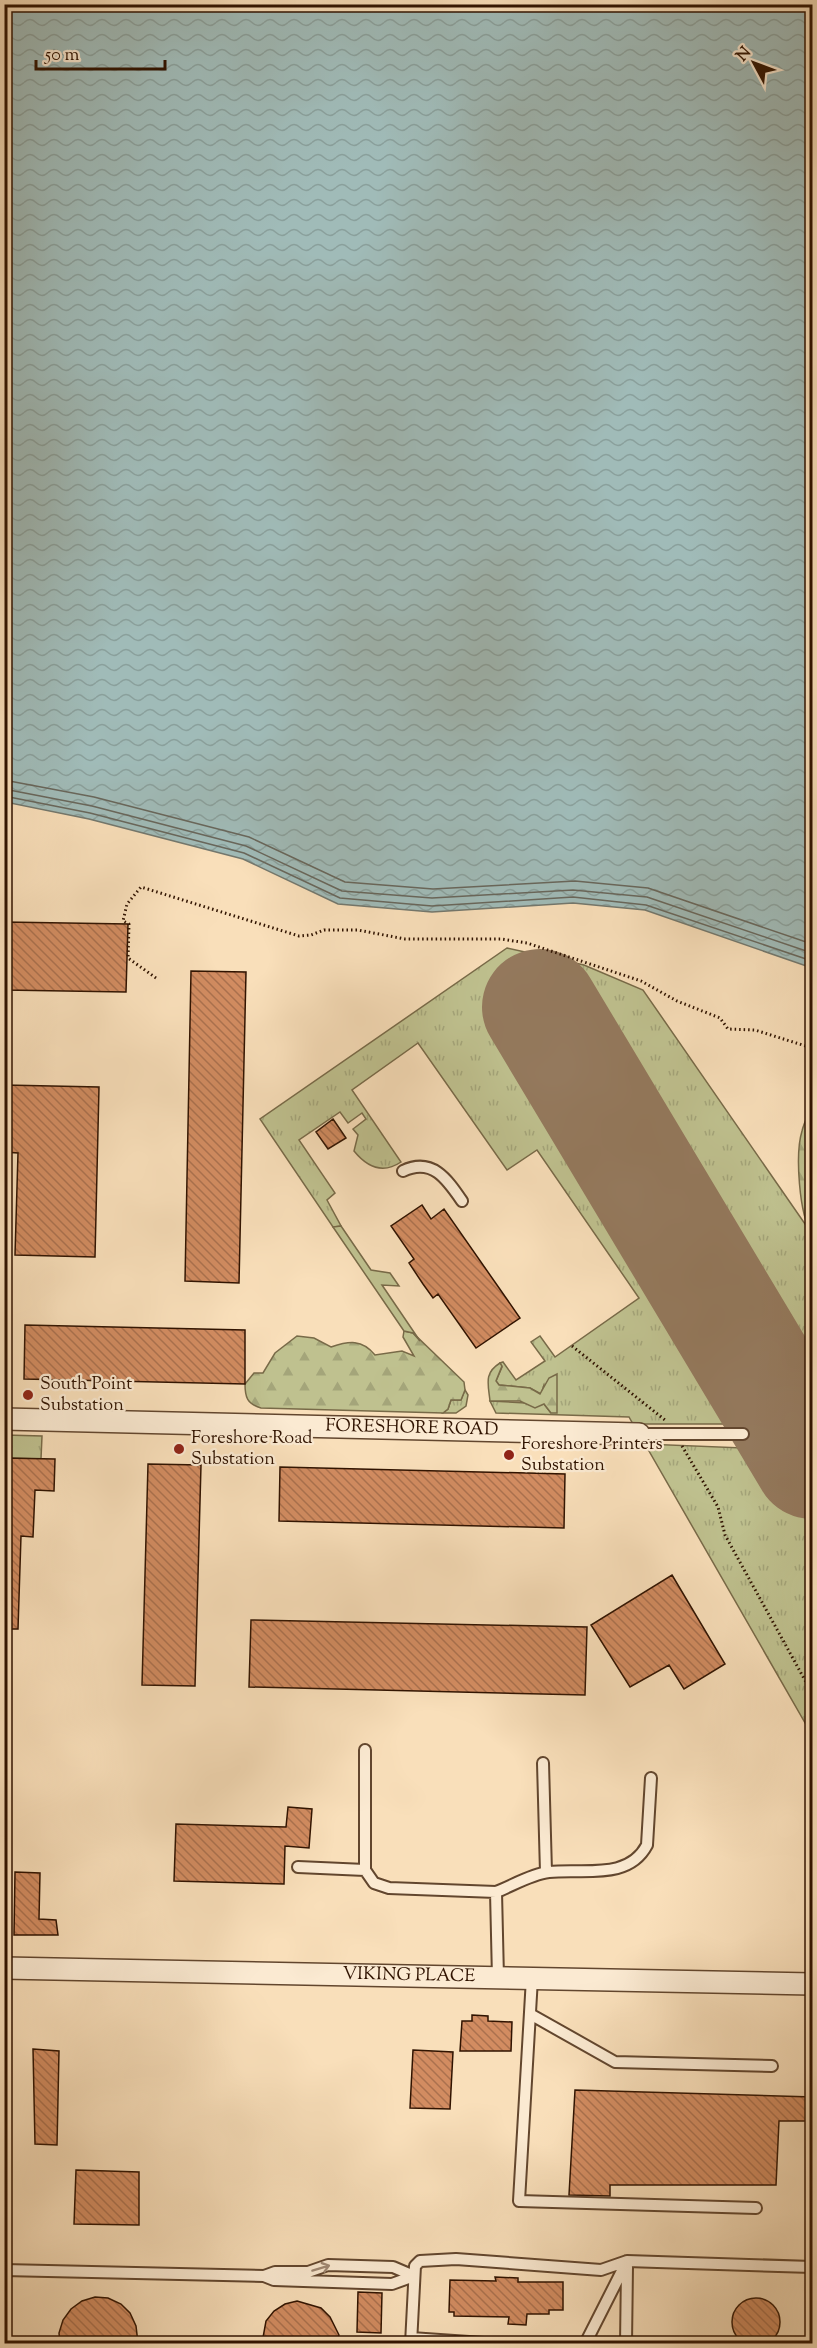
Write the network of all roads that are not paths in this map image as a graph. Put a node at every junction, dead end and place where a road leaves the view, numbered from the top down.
1 (403, 1171) dead end
2 (462, 1201) dead end
3 (4, 1419) edge
4 (639, 1434) joint
5 (743, 1434) dead end
6 (365, 1750) dead end
7 (543, 1764) dead end
8 (651, 1778) dead end
9 (298, 1867) dead end
10 (365, 1869) junction
11 (546, 1872) junction
12 (495, 1892) junction
13 (4, 1968) edge
14 (498, 1978) junction
15 (532, 1978) junction
16 (813, 1984) edge
17 (530, 2014) junction
18 (772, 2066) dead end
19 (756, 2208) dead end
20 (627, 2261) junction
21 (813, 2267) edge
22 (4, 2270) edge
23 (264, 2276) junction
24 (414, 2276) junction
25 (411, 2341) edge
26 (498, 2343) edge
27 (585, 2343) edge
28 (626, 2343) edge

1 - 2 lane
3 - 4 street, FORESHORE ROAD
4 - 5 lane
6 - 10 lane
7 - 11 lane
8 - 11 lane
9 - 10 lane
10 - 12 lane
11 - 12 lane
12 - 14 lane
13 - 14 street, VIKING PLACE
14 - 15 street, VIKING PLACE
15 - 16 street, VIKING PLACE
15 - 17 lane
17 - 18 lane
17 - 19 lane
20 - 21 lane
20 - 24 lane
20 - 27 lane
20 - 28 lane
22 - 23 lane
23 - 24 lane
23 -> 24 lane
24 - 25 lane
25 - 26 lane

